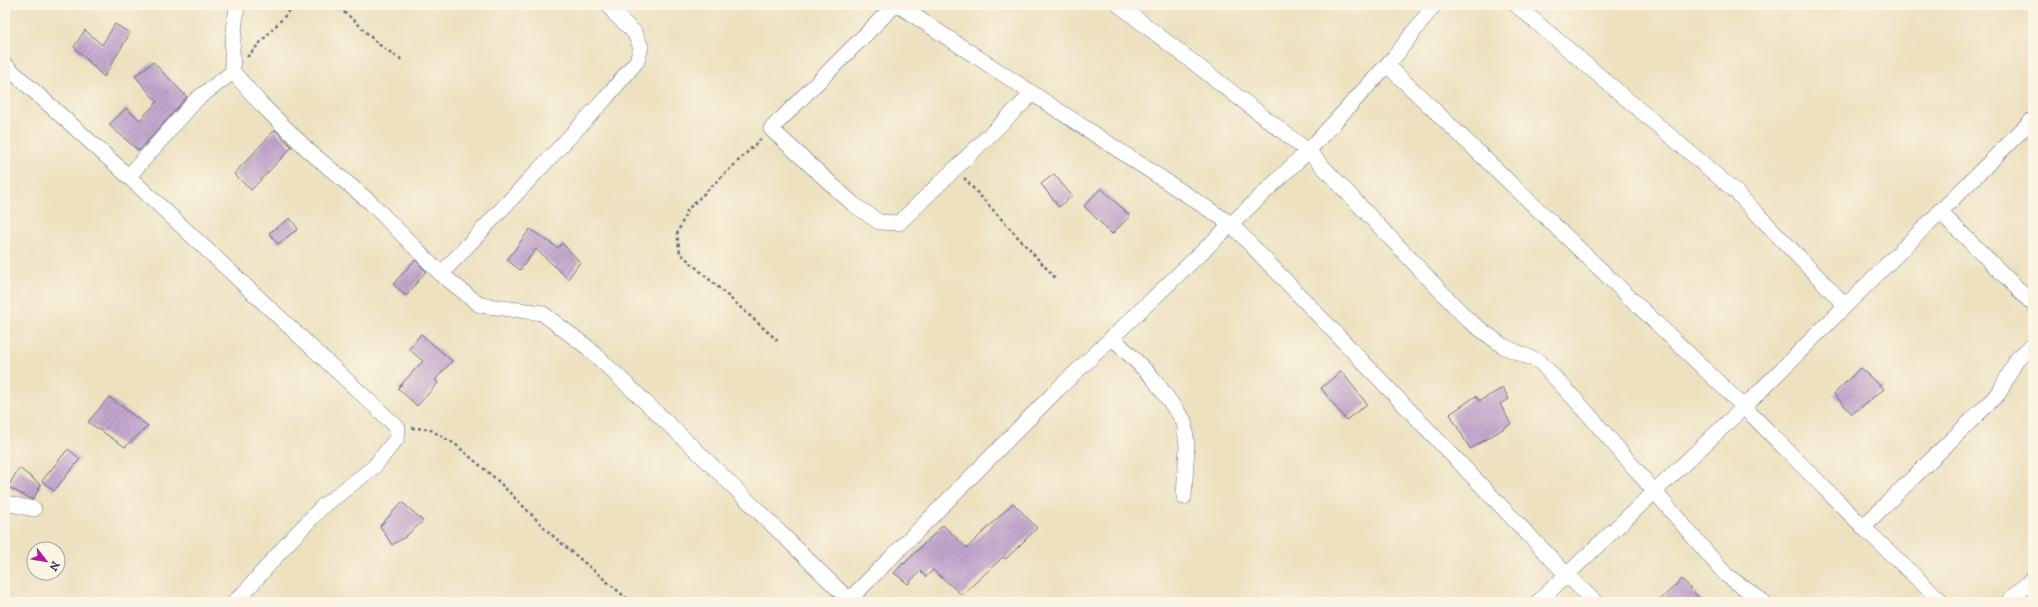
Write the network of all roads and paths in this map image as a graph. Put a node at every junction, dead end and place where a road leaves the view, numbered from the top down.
1 (237, 5) edge
2 (296, 5) edge
3 (334, 5) edge
4 (609, 5) edge
5 (897, 5) edge
6 (1119, 5) edge
7 (1434, 5) edge
8 (1516, 5) edge
9 (402, 60) dead end
10 (5, 65) edge
11 (1387, 65) junction
12 (233, 72) junction
13 (1032, 94) junction
14 (2033, 119) edge
15 (771, 129) junction
16 (1308, 151) junction
17 (955, 169) junction
18 (129, 176) junction
19 (1939, 211) junction
20 (1231, 224) junction
21 (441, 274) junction
22 (1057, 280) dead end
23 (2033, 304) edge
24 (1845, 305) junction
25 (1112, 337) junction
26 (779, 342) dead end
27 (2033, 346) edge
28 (1744, 407) junction
29 (398, 428) junction
30 (1654, 491) junction
31 (1184, 497) dead end
32 (5, 503) edge
33 (34, 509) dead end
34 (1863, 527) junction
35 (1566, 574) junction
36 (2033, 578) edge
37 (234, 602) edge
38 (631, 602) edge
39 (849, 602) edge
40 (1538, 602) edge
41 (1595, 602) edge
42 (1764, 602) edge
43 (1942, 602) edge
44 (2008, 602) edge

1 - 12 street
2 - 12 path
3 - 9 path
4 - 21 street
5 - 13 street
5 - 15 street
6 - 16 street
7 - 11 street
8 - 24 street
10 - 18 street
11 - 16 street
11 - 28 street
12 - 18 street
12 - 21 street
13 - 17 street
13 - 20 street
14 - 19 street
15 - 17 street
15 - 26 path
16 - 20 street
16 - 30 street
17 - 22 path
18 - 29 street
19 - 23 street
19 - 24 street
20 - 25 street
20 - 35 street
21 - 39 street
24 - 28 street
25 - 31 street
25 - 39 street
27 - 34 street
28 - 30 street
28 - 34 street
29 - 37 street
29 - 38 path
30 - 35 street
30 - 42 street
32 - 33 street
34 - 43 street
35 - 40 street
35 - 41 street
36 - 44 street

